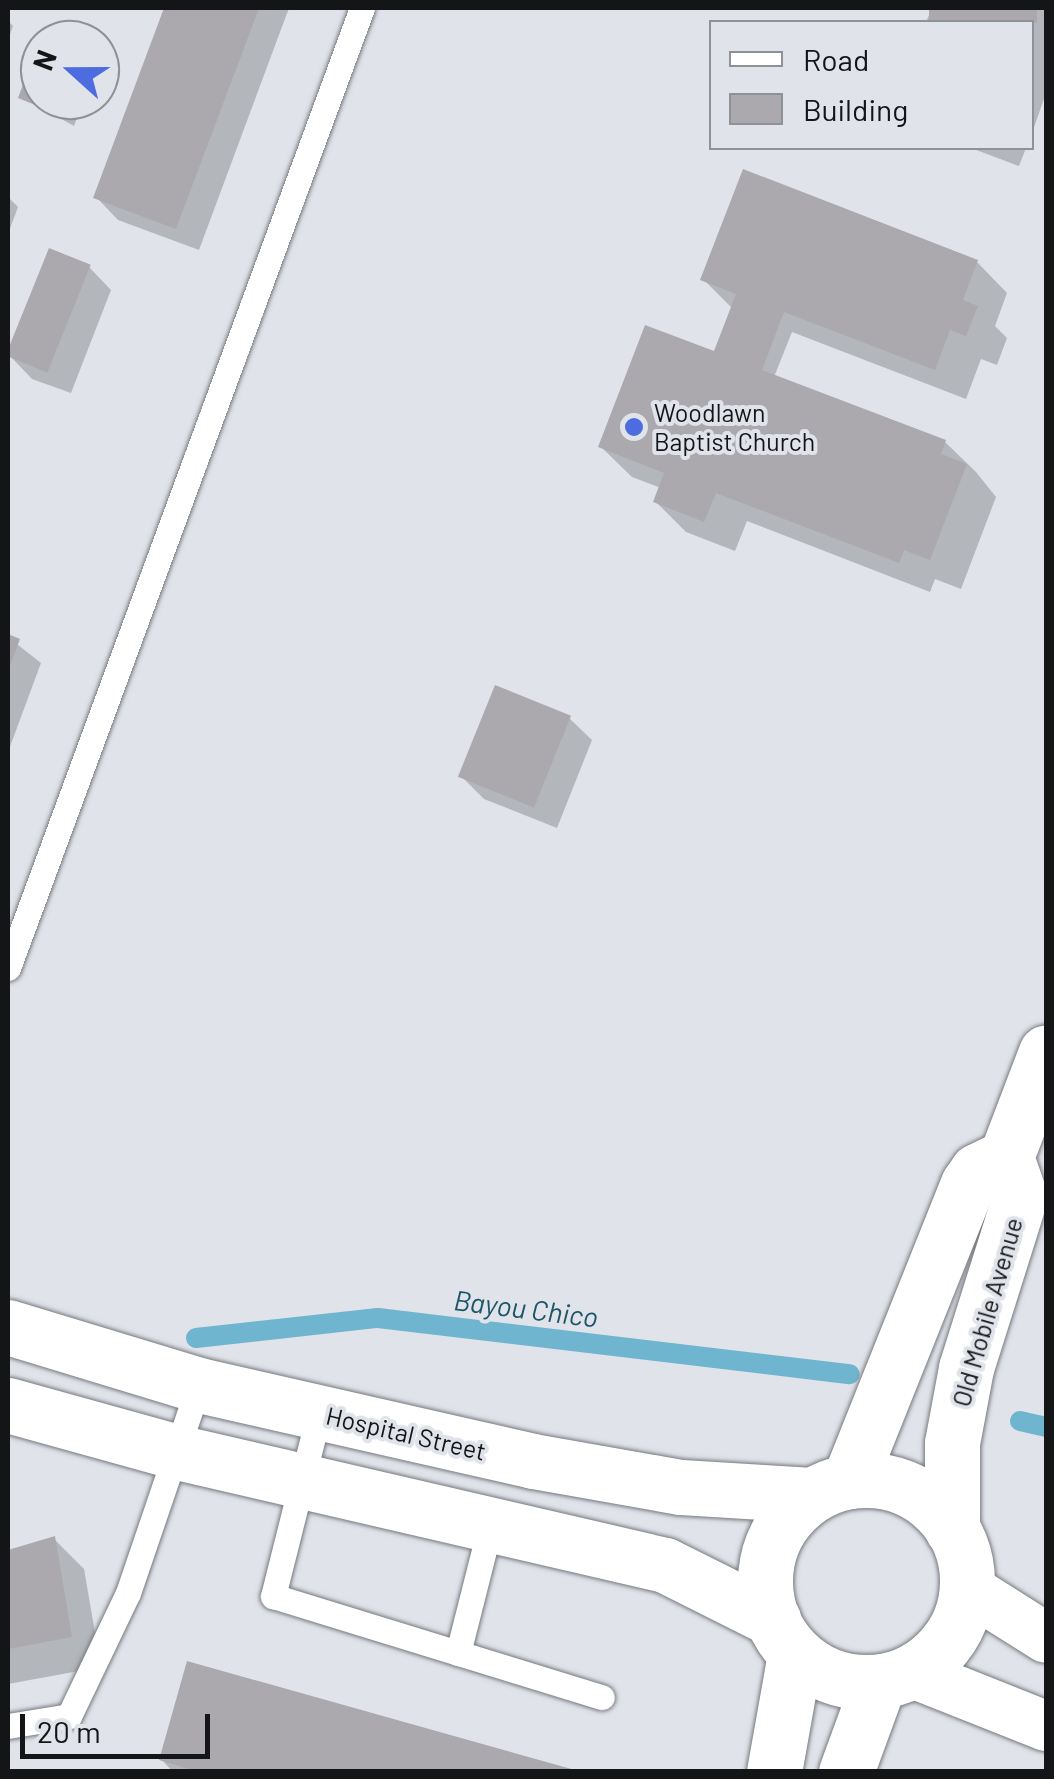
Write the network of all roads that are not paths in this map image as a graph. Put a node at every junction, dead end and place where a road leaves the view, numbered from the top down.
1 (362, 8) edge
2 (8, 968) edge
3 (1046, 1052) edge
4 (1006, 1158) junction
5 (8, 1328) edge
6 (199, 1385) junction
7 (8, 1405) edge
8 (319, 1413) junction
9 (177, 1452) junction
10 (302, 1480) junction
11 (831, 1488) junction
12 (491, 1523) junction
13 (952, 1529) junction
14 (966, 1588) junction
15 (784, 1636) junction
16 (1046, 1638) edge
17 (458, 1653) junction
18 (897, 1678) junction
19 (602, 1697) dead end
20 (8, 1726) edge
21 (1046, 1726) edge
22 (774, 1772) edge
23 (846, 1772) edge

1 - 2 lane
3 - 4 main road
4 - 11 main road
4 - 13 main road, Old Mobile Avenue
5 - 6 main road, Hospital Street
6 - 8 main road, Hospital Street
6 - 9 lane
7 - 9 main road
8 - 10 lane
8 - 11 main road, Hospital Street
9 - 10 main road
9 - 20 lane
10 - 12 main road
10 - 17 lane
11 - 13 main road
11 - 15 main road
12 - 15 main road
12 - 17 lane
13 - 14 main road, Old Mobile Avenue
14 - 16 street
14 - 18 main road, Old Mobile Avenue
15 - 18 main road
15 - 22 main road
17 - 19 lane
18 - 21 street
18 - 23 main road, Old Mobile Avenue

